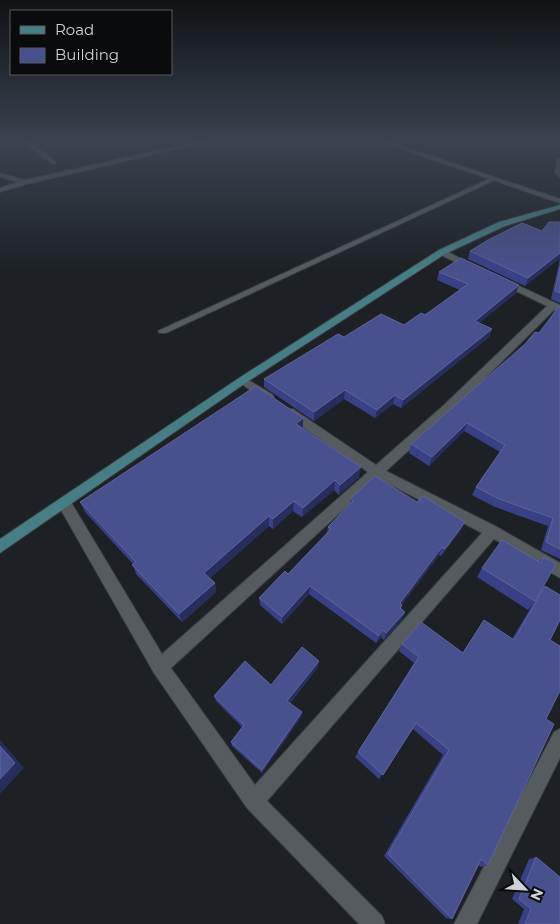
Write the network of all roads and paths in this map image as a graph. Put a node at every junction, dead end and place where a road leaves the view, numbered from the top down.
1 (18, 184) edge
2 (482, 184) edge
3 (509, 184) edge
4 (0, 190) edge
5 (560, 201) edge
6 (560, 207) edge
7 (442, 252) junction
8 (557, 307) edge
9 (163, 331) dead end
10 (243, 380) junction
11 (377, 472) junction
12 (64, 503) junction
13 (492, 531) junction
14 (0, 547) edge
15 (560, 571) edge
16 (160, 667) junction
17 (560, 738) edge
18 (254, 800) junction
19 (374, 924) edge
20 (465, 924) edge

1 - 4 street
2 - 9 street
3 - 5 street
6 - 7 main road
7 - 8 street
7 - 10 main road
8 - 11 street
10 - 11 street
10 - 12 main road
11 - 13 street
11 - 16 street
12 - 14 main road
12 - 16 street
13 - 15 street
13 - 18 street
16 - 18 street
17 - 20 street
18 - 19 street

